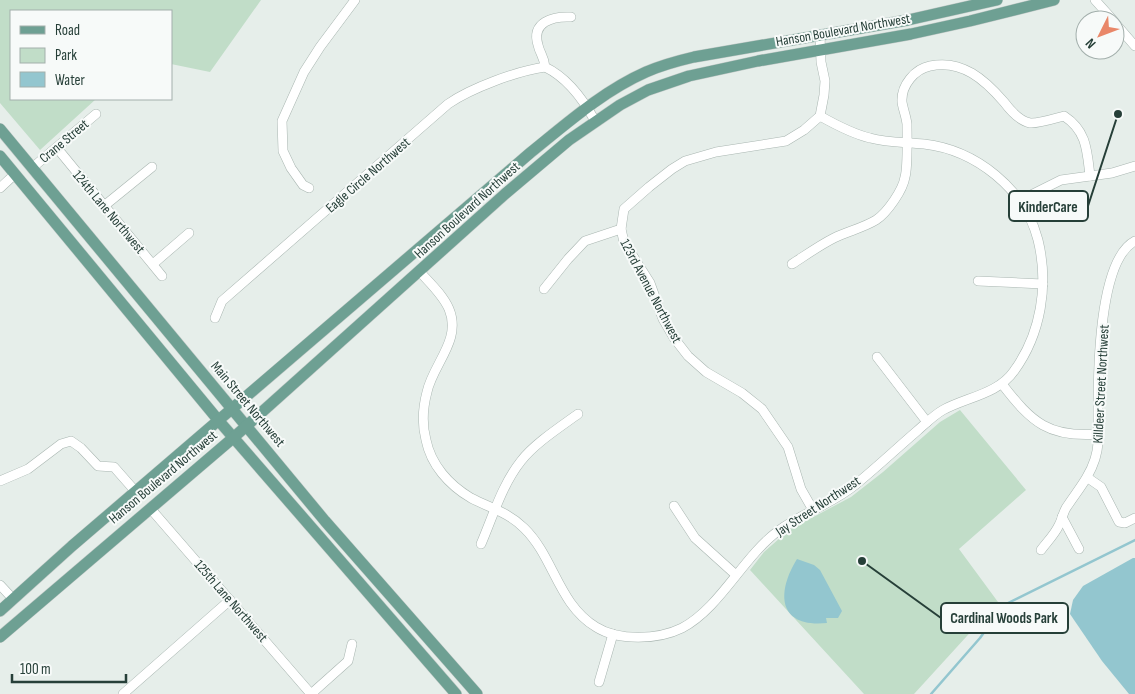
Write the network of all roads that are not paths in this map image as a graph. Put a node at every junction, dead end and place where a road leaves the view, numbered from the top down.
1 (355, 0) edge
2 (997, 0) edge
3 (1054, 0) edge
4 (1095, 0) edge
5 (1104, 10) edge
6 (571, 17) dead end
7 (820, 34) junction
8 (1125, 34) edge
9 (1135, 46) edge
10 (821, 50) junction
11 (545, 67) junction
12 (588, 108) junction
13 (96, 114) dead end
14 (820, 116) junction
15 (595, 121) junction
16 (0, 129) edge
17 (906, 144) junction
18 (56, 148) junction
19 (0, 156) edge
20 (1135, 166) edge
21 (152, 167) dead end
22 (32, 168) junction
23 (15, 174) junction
24 (1090, 176) junction
25 (0, 188) edge
26 (309, 188) dead end
27 (1019, 201) junction
28 (104, 206) junction
29 (621, 229) junction
30 (189, 233) dead end
31 (1135, 241) edge
32 (153, 264) junction
33 (792, 264) dead end
34 (420, 272) junction
35 (162, 276) dead end
36 (978, 281) dead end
37 (1043, 284) junction
38 (544, 289) dead end
39 (215, 318) dead end
40 (878, 357) dead end
41 (1002, 384) junction
42 (232, 409) junction
43 (578, 414) dead end
44 (219, 421) junction
45 (927, 422) junction
46 (246, 426) junction
47 (1099, 434) junction
48 (233, 438) junction
49 (1088, 478) junction
50 (0, 481) edge
51 (136, 492) junction
52 (674, 506) dead end
53 (150, 508) junction
54 (496, 508) junction
55 (813, 510) junction
56 (1062, 517) junction
57 (1135, 518) edge
58 (481, 544) dead end
59 (1079, 549) dead end
60 (1041, 550) dead end
61 (736, 575) junction
62 (0, 585) edge
63 (13, 599) junction
64 (230, 600) junction
65 (0, 611) edge
66 (613, 634) junction
67 (0, 637) edge
68 (352, 644) dead end
69 (598, 682) dead end
70 (123, 694) edge
71 (311, 694) edge
72 (456, 694) edge
73 (477, 694) edge

1 - 26 street
2 - 7 main road, Hanson Boulevard Northwest
3 - 10 main road, Hanson Boulevard Northwest
4 - 5 street
6 - 11 street
7 - 10 street
7 - 12 main road, Hanson Boulevard Northwest
8 - 9 street
10 - 14 street
10 - 15 main road, Hanson Boulevard Northwest
11 - 12 street
11 - 39 street, Eagle Circle Northwest
12 - 15 street
12 - 42 main road, Hanson Boulevard Northwest
13 - 18 street, Crane Street
14 - 17 street, Jay Street Northwest
14 - 29 street
15 - 34 main road, Hanson Boulevard Northwest
16 - 22 main road, Main Street Northwest
17 - 24 street
17 - 27 street, Jay Street Northwest
17 - 33 street
18 - 22 street, Crane Street
18 - 28 street, 124th Lane Northwest
19 - 23 main road
20 - 24 street
21 - 28 street
22 - 42 main road, Main Street Northwest
23 - 25 street
23 - 44 main road
24 - 27 street
27 - 37 street, Jay Street Northwest
28 - 32 street, 124th Lane Northwest
29 - 38 street
29 - 55 street, 123rd Avenue Northwest
30 - 32 street
31 - 47 street, Killdeer Street Northwest
32 - 35 street, 124th Lane Northwest
34 - 46 main road, Hanson Boulevard Northwest
34 - 54 street, Jay Street Northwest
36 - 37 street
37 - 41 street, Jay Street Northwest
40 - 45 street
41 - 45 street, Jay Street Northwest
41 - 47 street
42 - 44 main road, Hanson Boulevard Northwest
42 - 46 main road, Main Street Northwest
43 - 54 street
44 - 48 main road
44 - 51 main road, Hanson Boulevard Northwest
45 - 55 street, Jay Street Northwest
46 - 48 main road, Hanson Boulevard Northwest
46 - 73 main road, Main Street Northwest
47 - 49 street, Killdeer Street Northwest
48 - 53 main road, Hanson Boulevard Northwest
48 - 72 main road
49 - 56 street, Killdeer Street Northwest
49 - 57 street
50 - 51 street
51 - 63 main road, Hanson Boulevard Northwest
52 - 61 street
53 - 64 street, 125th Lane Northwest
53 - 67 main road, Hanson Boulevard Northwest
54 - 58 street
54 - 66 street, Jay Street Northwest
55 - 61 street, Jay Street Northwest
56 - 59 street
56 - 60 street, Killdeer Street Northwest
61 - 66 street, Jay Street Northwest
62 - 63 street
63 - 65 main road, Hanson Boulevard Northwest
64 - 70 street
64 - 71 street, 125th Lane Northwest
66 - 69 street
68 - 71 street

